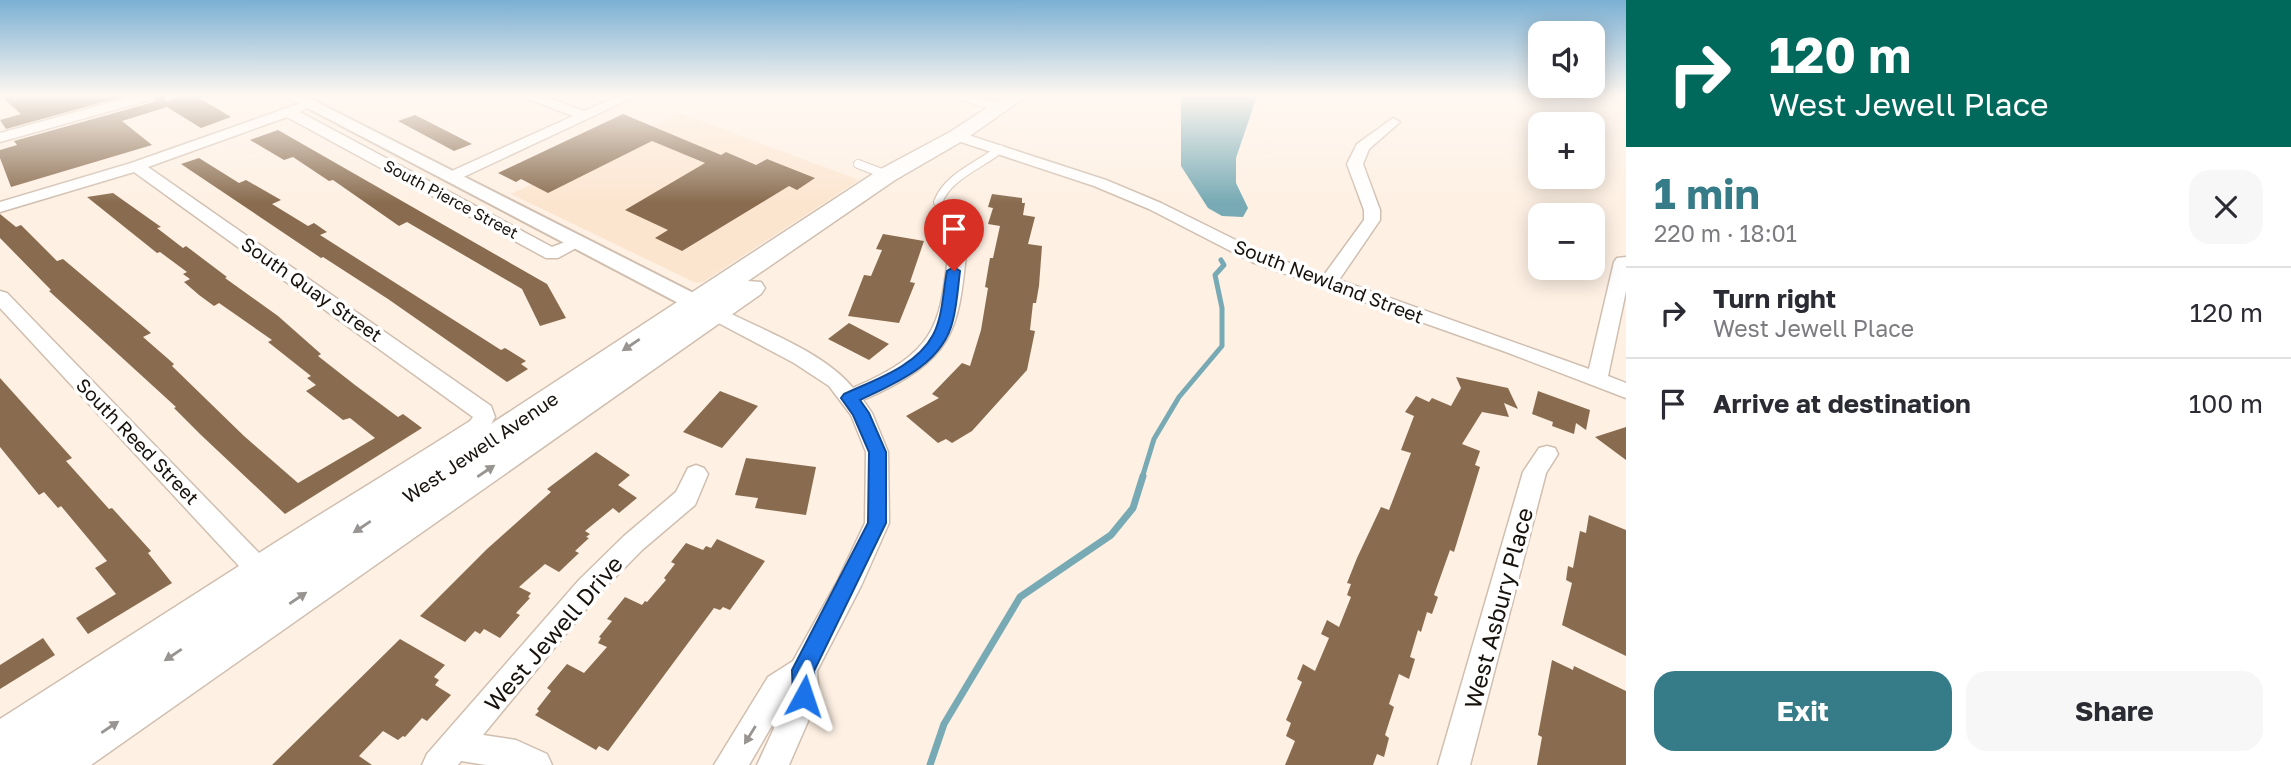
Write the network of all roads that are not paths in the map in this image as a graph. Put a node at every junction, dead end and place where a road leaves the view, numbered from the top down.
1 (22, 132) edge
2 (225, 132) edge
3 (344, 132) edge
4 (355, 132) edge
5 (551, 132) edge
6 (963, 132) edge
7 (1381, 132) edge
8 (957, 136) junction
9 (0, 138) edge
10 (1000, 149) junction
11 (136, 166) junction
12 (451, 177) junction
13 (0, 207) edge
14 (951, 211) joint
15 (578, 243) junction
16 (1626, 263) edge
17 (1328, 283) junction
18 (0, 297) edge
19 (705, 308) junction
20 (1597, 381) junction
21 (1626, 391) edge
22 (849, 398) junction
23 (484, 417) joint
24 (1547, 454) dead end
25 (696, 474) dead end
26 (266, 577) junction
27 (803, 670) junction
28 (0, 736) edge
29 (457, 758) edge
30 (9, 765) edge
31 (53, 765) edge
32 (536, 765) edge
33 (730, 765) edge
34 (773, 765) edge
35 (1454, 765) edge

1 - 9 street
2 - 11 street
3 - 15 street, South Pierce Street
4 - 12 street, South Pierce Street
5 - 12 street
6 - 8 main road, West Jewell Avenue
7 - 17 street
8 - 10 street, South Newland Street
8 - 19 main road, West Jewell Avenue
8 - 19 main road, West Jewell Avenue
10 - 14 lane
10 - 17 street, South Newland Street
11 - 13 street
11 - 23 street, South Quay Street
12 - 15 street, South Pierce Street
14 - 22 street
15 - 19 street, South Pierce Street
16 - 20 street
17 - 20 street, South Newland Street
18 - 26 street, South Reed Street
19 - 22 street, South Pierce Street
19 -> 26 main road, West Jewell Avenue
31 -> 19 main road, West Jewell Avenue
20 - 21 street, South Newland Street
22 - 27 street, South Pierce Street
23 - 26 street, West Jewell Avenue
24 - 35 street, West Asbury Place
25 - 29 street, West Jewell Drive
26 - 28 street, West Jewell Avenue
26 -> 30 main road, West Jewell Avenue
27 -> 33 street
27 - 34 street
29 - 32 street

